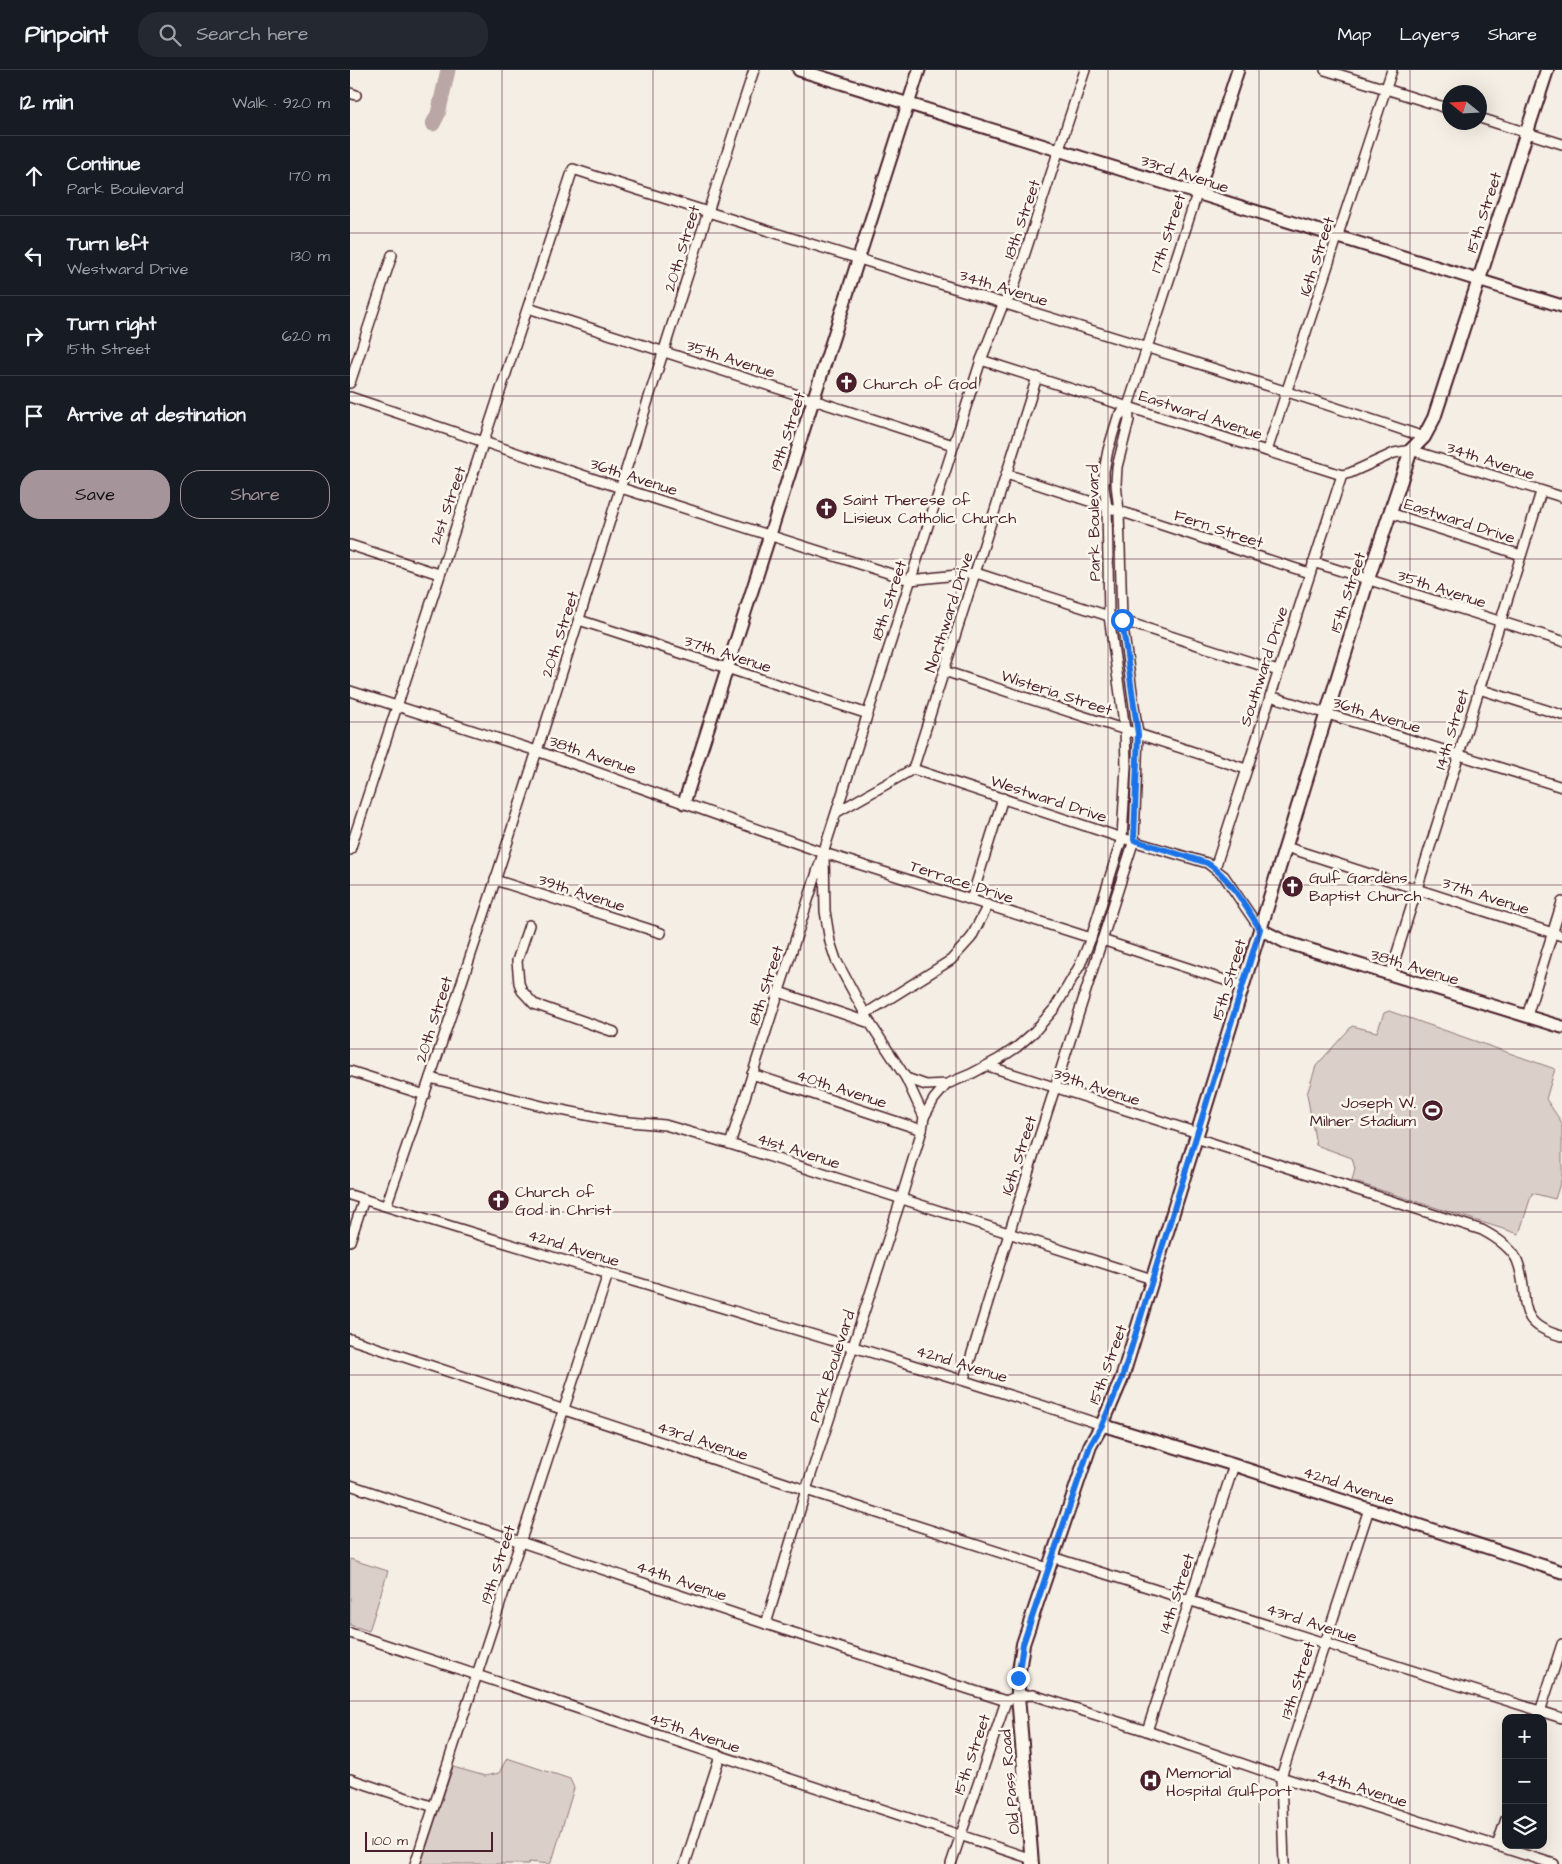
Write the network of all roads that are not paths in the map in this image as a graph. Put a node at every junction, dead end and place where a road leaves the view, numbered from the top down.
1 (754, 70) edge
2 (799, 70) edge
3 (919, 70) edge
4 (1085, 70) edge
5 (1238, 70) edge
6 (1326, 70) edge
7 (1392, 70) edge
8 (1547, 70) edge
9 (1386, 89) junction
10 (908, 103) junction
11 (1442, 106) edge
12 (1487, 120) edge
13 (1526, 133) junction
14 (1562, 144) edge
15 (1060, 150) junction
16 (573, 169) joint
17 (1197, 194) junction
18 (707, 213) junction
19 (1338, 237) junction
20 (392, 255) dead end
21 (858, 258) junction
22 (1479, 280) junction
23 (1004, 302) junction
24 (1562, 306) edge
25 (528, 308) junction
26 (1146, 348) junction
27 (664, 353) junction
28 (982, 360) junction
29 (1038, 377) junction
30 (350, 384) edge
31 (1287, 391) junction
32 (350, 397) edge
33 (814, 400) junction
34 (1128, 406) junction
35 (1424, 437) junction
36 (484, 441) junction
37 (953, 445) junction
38 (1411, 450) junction
39 (1267, 451) junction
40 (1006, 474) junction
41 (1342, 475) junction
42 (621, 488) junction
43 (1541, 492) junction
44 (1562, 497) edge
45 (1107, 507) junction
46 (1119, 511) junction
47 (1390, 513) junction
48 (770, 534) junction
49 (350, 545) edge
50 (1521, 555) junction
51 (1313, 562) junction
52 (976, 573) junction
53 (1310, 573) junction
54 (439, 574) junction
55 (1368, 579) junction
56 (910, 580) junction
57 (1109, 616) junction
58 (579, 620) junction
59 (1122, 620) junction
60 (1500, 622) junction
61 (1562, 641) edge
62 (727, 668) junction
63 (944, 671) junction
64 (1278, 671) junction
65 (1479, 689) junction
66 (350, 691) edge
67 (1270, 696) junction
68 (396, 706) junction
69 (868, 714) junction
70 (1326, 714) junction
71 (1562, 715) edge
72 (1126, 730) junction
73 (1138, 734) junction
74 (537, 751) junction
75 (1459, 755) junction
76 (913, 769) junction
77 (1246, 769) junction
78 (1562, 787) edge
79 (1003, 798) junction
80 (684, 803) junction
81 (836, 812) junction
82 (352, 834) edge
83 (1122, 838) junction
84 (1134, 840) junction
85 (1286, 847) junction
86 (350, 850) edge
87 (824, 853) junction
88 (1215, 868) junction
89 (495, 880) junction
90 (1417, 889) junction
91 (971, 900) junction
92 (1562, 902) edge
93 (988, 905) junction
94 (529, 925) dead end
95 (1260, 929) junction
96 (661, 933) dead end
97 (1553, 933) junction
98 (1562, 936) edge
99 (1091, 938) junction
100 (1102, 940) junction
101 (1390, 975) junction
102 (1243, 986) junction
103 (779, 992) junction
104 (1084, 997) junction
105 (865, 1014) junction
106 (1526, 1016) junction
107 (870, 1023) junction
108 (1562, 1027) edge
109 (614, 1032) dead end
110 (988, 1066) junction
111 (350, 1071) edge
112 (752, 1074) junction
113 (430, 1078) junction
114 (906, 1078) junction
115 (947, 1084) junction
116 (1055, 1088) junction
117 (425, 1095) junction
118 (924, 1117) junction
119 (922, 1130) junction
120 (1197, 1136) junction
121 (730, 1144) junction
122 (350, 1195) edge
123 (364, 1199) junction
124 (901, 1199) junction
125 (386, 1206) junction
126 (1009, 1233) junction
127 (350, 1242) edge
128 (608, 1274) junction
129 (1152, 1279) junction
130 (1562, 1336) edge
131 (350, 1339) edge
132 (853, 1347) junction
133 (964, 1379) junction
134 (563, 1410) junction
135 (1102, 1425) junction
136 (1234, 1465) junction
137 (350, 1485) edge
138 (806, 1490) junction
139 (1370, 1509) junction
140 (522, 1542) junction
141 (1050, 1562) junction
142 (1562, 1572) edge
143 (1190, 1600) junction
144 (766, 1624) junction
145 (350, 1633) edge
146 (1325, 1642) junction
147 (1562, 1644) edge
148 (477, 1675) junction
149 (1012, 1699) junction
150 (1540, 1714) edge
151 (1547, 1715) edge
152 (1562, 1718) edge
153 (1147, 1731) junction
154 (720, 1756) junction
155 (1280, 1777) junction
156 (350, 1779) edge
157 (434, 1807) junction
158 (1502, 1831) edge
159 (960, 1837) junction
160 (1497, 1846) junction
161 (1032, 1862) edge
162 (415, 1864) edge
163 (684, 1864) edge
164 (952, 1864) edge
165 (1284, 1864) edge
166 (1554, 1864) edge

1 - 18 street, 20th Street
2 - 10 street, 33rd Avenue
3 - 10 street, 19th Street
4 - 15 street, 18th Street
5 - 17 street, 17th Street
6 - 9 street
7 - 9 street, 16th Street
8 - 13 main road, 15th Street
9 - 11 street
9 - 19 street, 16th Street
10 - 15 street, 33rd Avenue
10 - 21 street, 19th Street
12 - 13 street
13 - 14 street
13 - 22 main road, 15th Street
15 - 17 street, 33rd Avenue
15 - 23 street, 18th Street
16 - 18 street, 34th Avenue
16 - 25 street, 21st Street
17 - 19 street, 33rd Avenue
17 - 26 street, 17th Street
18 - 21 street, 34th Avenue
18 - 27 street, 20th Street
19 - 22 street, 33rd Avenue
19 - 31 street, 16th Street
20 - 30 street
21 - 23 street, 34th Avenue
21 - 33 street, 19th Street
22 - 24 street, 33rd Avenue
22 - 35 main road, 15th Street
23 - 26 street, 34th Avenue
23 - 28 street, 18th Street
25 - 27 street, 35th Avenue
25 - 36 street, 21st Street
26 - 31 street, 34th Avenue
26 - 34 street, 17th Street
27 - 33 street, 35th Avenue
27 - 42 street, 20th Street
28 - 29 street, Eastward Avenue
28 - 37 street, 18th Street
29 - 34 street, Eastward Avenue
29 - 40 street, Northward Drive
31 - 35 street, 34th Avenue
31 - 39 street, 16th Street
32 - 36 street, 36th Avenue
33 - 37 street, 35th Avenue
33 - 48 street, 19th Street
34 - 39 street, Eastward Avenue
34 - 45 street, Park Boulevard
34 - 46 street, Park Boulevard
35 - 38 main road, 15th Street
36 - 42 street, 36th Avenue
36 - 54 street, 21st Street
37 - 56 street, 18th Street
38 - 41 street
38 - 43 street, 34th Avenue
38 - 47 main road, 15th Street
39 - 41 street, Eastward Avenue
40 - 45 street
40 - 52 street, Northward Drive
41 - 51 street, Southward Drive
42 - 48 street, 36th Avenue
42 - 58 street, 20th Street
43 - 44 street, 34th Avenue
43 - 50 street, 14th Street
45 - 46 street, Fern Street
45 - 57 street, Park Boulevard
46 - 53 street, Fern Street
46 - 59 street, Park Boulevard
47 - 50 street, Eastward Drive
47 - 55 main road, 15th Street
48 - 56 street, 36th Avenue
48 - 62 street, 19th Street
49 - 54 street
50 - 60 street, 14th Street
51 - 53 street, Southward Drive
51 - 55 street, 35th Avenue
52 - 56 street
52 - 57 street
52 - 63 street, Northward Drive
53 - 64 street, Southward Drive
54 - 68 street, 21st Street
55 - 60 street, 35th Avenue
55 - 70 main road, 15th Street
56 - 69 street, 18th Street
57 - 59 street
57 - 72 street, Park Boulevard
58 - 62 street, 37th Avenue
58 - 74 street, 20th Street
59 - 64 street
59 - 73 street, Park Boulevard
60 - 61 street, 35th Avenue
60 - 65 street, 14th Street
62 - 69 street, 37th Avenue
62 - 80 street, 19th Street
63 - 72 street, Wisteria Street
63 - 76 street, Northward Drive
64 - 67 street, Southward Drive
65 - 71 street
65 - 75 street, 14th Street
66 - 68 street, 38th Avenue
67 - 70 street, 36th Avenue
67 - 77 street, Southward Drive
68 - 74 street, 38th Avenue
68 - 82 street, 21st Street
69 - 81 street, 18th Street
70 - 75 street, 36th Avenue
70 - 85 main road, 15th Street
72 - 73 street, Wisteria Street
72 - 83 street, Park Boulevard
73 - 77 street, Wisteria Street
73 - 84 street, Park Boulevard
74 - 80 street, 38th Avenue
74 - 89 street, 20th Street
75 - 78 street, 36th Avenue
75 - 90 street, 14th Street
76 - 79 street, Westward Drive
76 - 81 street
77 - 88 street, Southward Drive
79 - 83 street, Westward Drive
79 - 91 street
80 - 87 street, 38th Avenue
81 - 87 street, 18th Street
82 - 86 street, 21st Street
83 - 84 street, Westward Drive
83 - 99 street, Park Boulevard
84 - 88 street, Westward Drive
84 - 100 street, Park Boulevard
85 - 90 street, 37th Avenue
85 - 95 main road, 15th Street
87 - 91 street, Terrace Drive
87 - 103 street, 18th Street
87 - 105 street
88 - 95 street, Westward Drive
89 - 96 street, 39th Avenue
89 - 113 street, 20th Street
90 - 97 street, 37th Avenue
90 - 101 street, 14th Street
91 - 93 street, Terrace Drive
92 - 97 street
93 - 99 street, Terrace Drive
93 - 105 street
94 - 109 street
95 - 101 street, 38th Avenue
95 - 102 main road, 15th Street
97 - 98 street, 37th Avenue
97 - 106 street
99 - 104 street
99 - 110 street, Park Boulevard
100 - 102 street
100 - 104 street, 16th Street
101 - 106 street, 38th Avenue
102 - 120 main road, 15th Street
103 - 107 street
103 - 112 street, 18th Street
104 - 116 street, 16th Street
105 - 107 street
106 - 108 street, 38th Avenue
107 - 114 street
110 - 115 street, Park Boulevard
110 - 116 street, 39th Avenue
111 - 117 street
112 - 119 street, 40th Avenue
112 - 121 street, 18th Street
113 - 117 street, 20th Street
113 - 121 street, 41st Avenue
114 - 115 street, Park Boulevard
114 - 118 street
115 - 118 street, Park Boulevard
116 - 120 street, 39th Avenue
116 - 126 street, 16th Street
117 - 125 street, 20th Street
118 - 119 street, Park Boulevard
119 - 124 street, Park Boulevard
120 - 129 main road, 15th Street
120 - 130 street, 39th Avenue
121 - 124 street, 41st Avenue
122 - 123 street, 42nd Avenue
123 - 125 street, 42nd Avenue
123 - 127 street
124 - 126 street, 41st Avenue
124 - 132 street, Park Boulevard
125 - 128 street, 42nd Avenue
126 - 129 street, 41st Avenue
126 - 133 street, 16th Street
128 - 132 street, 42nd Avenue
128 - 134 street, 19th Street
129 - 135 main road, 15th Street
131 - 134 street, 43rd Avenue
132 - 133 street, 42nd Avenue
132 - 138 street, Park Boulevard
133 - 135 street, 42nd Avenue
134 - 138 street, 43rd Avenue
134 - 140 street, 19th Street
135 - 136 street, 42nd Avenue
135 - 141 main road, 15th Street
136 - 139 street, 42nd Avenue
136 - 143 street, 14th Street
137 - 140 street, 44th Avenue
138 - 141 street, 43rd Avenue
138 - 144 street, Park Boulevard
139 - 142 street, 42nd Avenue
139 - 146 street, 13th Street
140 - 144 street, 44th Avenue
140 - 148 street, 19th Street
141 - 143 street, 43rd Avenue
141 - 149 main road, 15th Street
143 - 146 street, 43rd Avenue
143 - 153 street, 14th Street
144 - 149 street, 44th Avenue
145 - 148 street, 45th Avenue
146 - 150 street, 43rd Avenue
146 - 155 street, 13th Street
147 - 150 street
148 - 154 street, 45th Avenue
148 - 157 street, 19th Street
149 - 153 street, 44th Avenue
149 - 159 street, 15th Street
149 - 161 main road, Old Pass Road
151 - 152 street, 43rd Avenue
153 - 155 street, 44th Avenue
154 - 159 street, 45th Avenue
154 - 163 street
155 - 160 street, 44th Avenue
155 - 165 street, 13th Street
156 - 157 street
157 - 162 street, 19th Street
158 - 160 street
159 - 161 street, 45th Avenue
159 - 164 street, 15th Street
160 - 166 street, 44th Avenue

